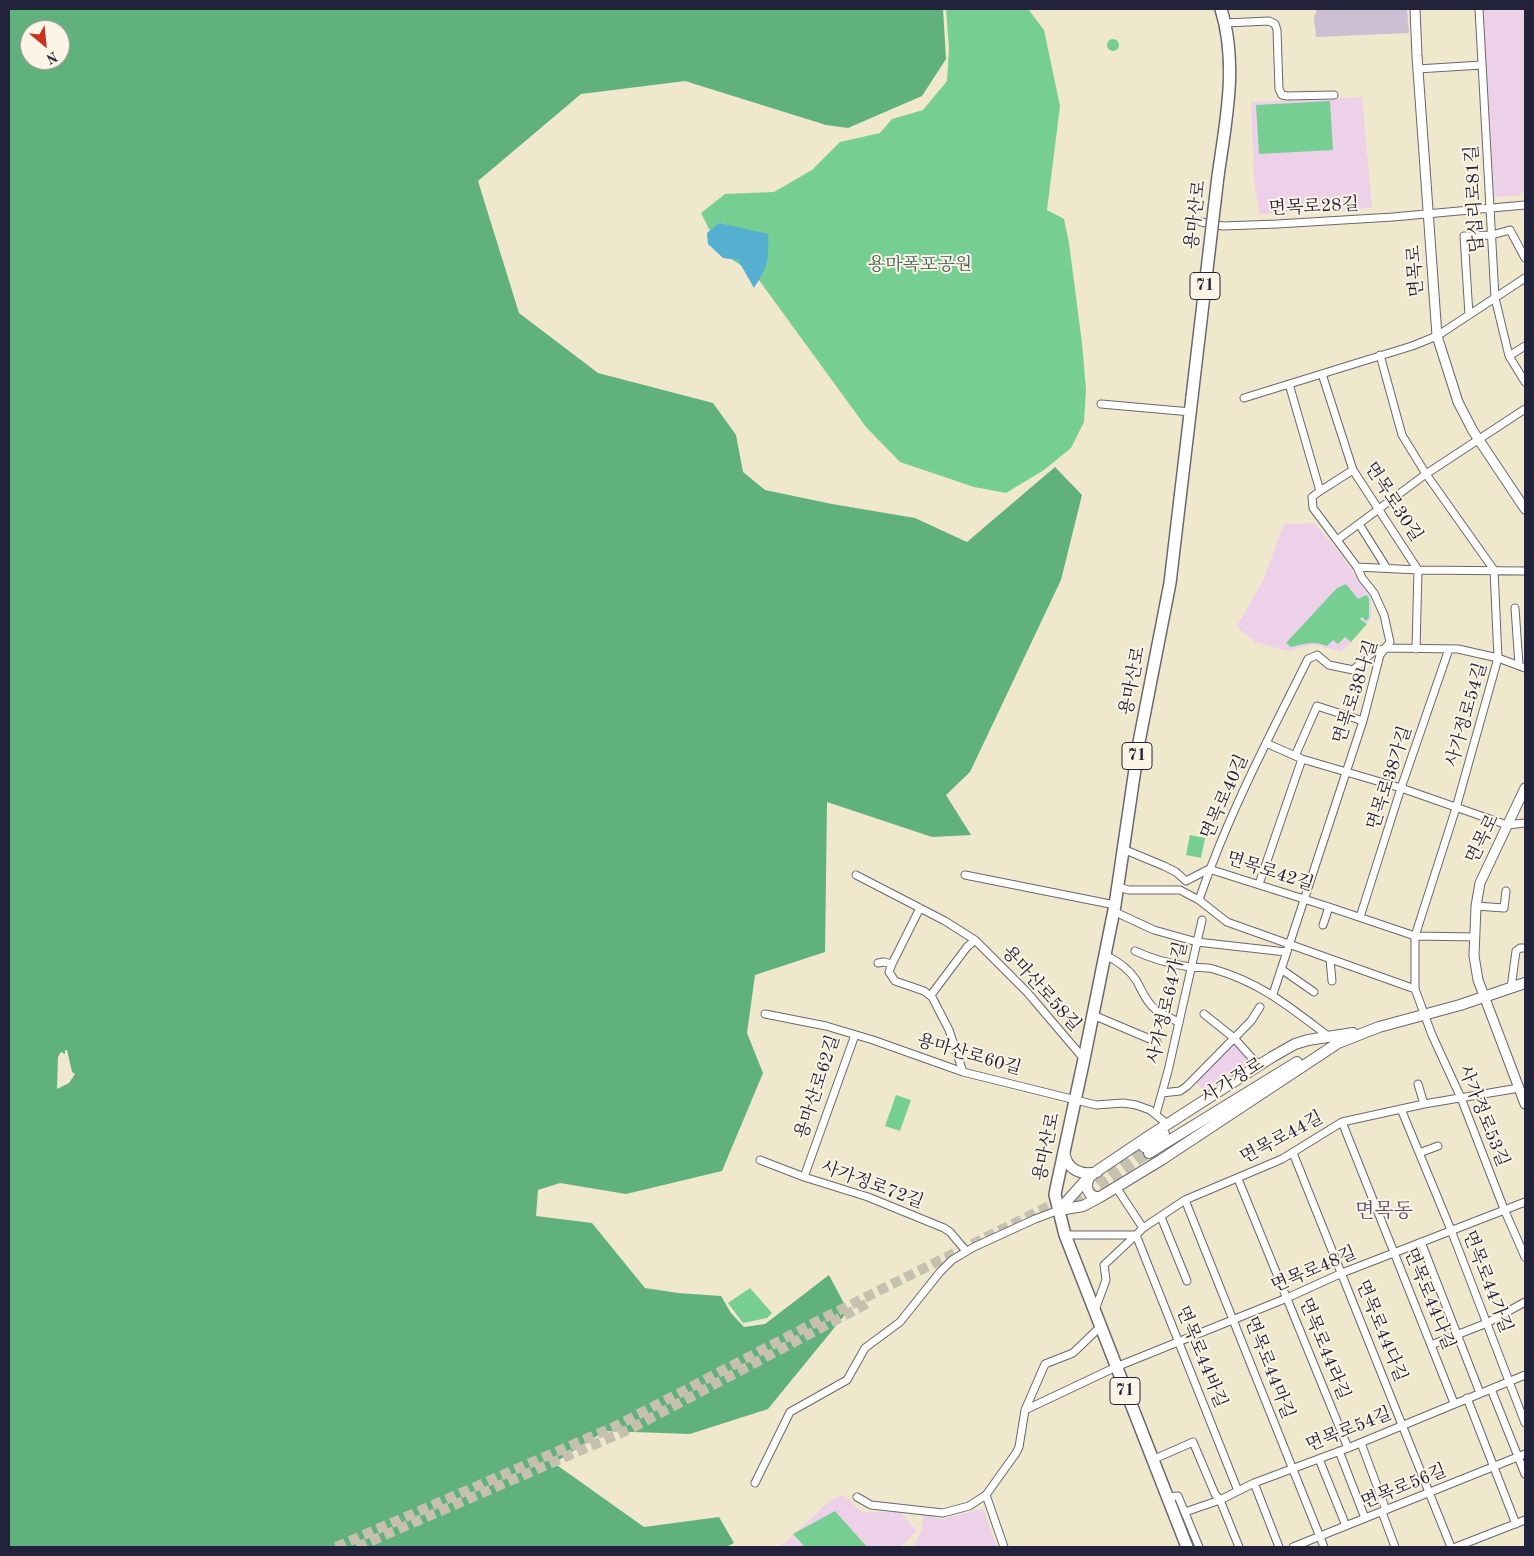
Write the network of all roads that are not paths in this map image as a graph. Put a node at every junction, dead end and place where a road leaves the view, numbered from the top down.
1 (1221, 9) edge
2 (1415, 9) edge
3 (1479, 9) edge
4 (1225, 23) junction
5 (1482, 65) junction
6 (1418, 69) junction
7 (1334, 95) dead end
8 (1525, 207) edge
9 (1491, 209) junction
10 (1428, 214) junction
11 (1201, 222) dead end
12 (1492, 234) junction
13 (1525, 258) edge
14 (1525, 278) edge
15 (1495, 298) junction
16 (1469, 315) junction
17 (1437, 336) junction
18 (1525, 346) edge
19 (1380, 355) junction
20 (1509, 356) junction
21 (1322, 374) junction
22 (1525, 382) edge
23 (1289, 384) junction
24 (1244, 398) dead end
25 (1102, 404) dead end
26 (1525, 409) edge
27 (1190, 412) junction
28 (1479, 440) junction
29 (1353, 470) junction
30 (1426, 474) junction
31 (1320, 491) junction
32 (1380, 509) junction
33 (1525, 509) edge
34 (1359, 524) junction
35 (1337, 540) junction
36 (1357, 566) junction
37 (1386, 567) junction
38 (1418, 570) junction
39 (1494, 570) junction
40 (1525, 571) edge
41 (1515, 608) dead end
42 (1386, 648) junction
43 (1416, 649) junction
44 (1449, 649) junction
45 (1498, 658) junction
46 (1522, 666) edge
47 (1363, 720) junction
48 (1266, 743) junction
49 (1298, 757) junction
50 (1346, 771) junction
51 (1401, 788) junction
52 (1525, 788) edge
53 (1456, 808) junction
54 (1525, 822) edge
55 (1508, 825) junction
56 (1123, 849) junction
57 (1209, 869) junction
58 (856, 875) dead end
59 (965, 875) dead end
60 (1259, 884) junction
61 (1118, 887) junction
62 (1506, 891) dead end
63 (1305, 899) junction
64 (1199, 900) junction
65 (1476, 906) junction
66 (1329, 907) junction
67 (920, 908) junction
68 (1114, 908) junction
69 (1360, 917) junction
70 (1202, 920) dead end
71 (1323, 925) dead end
72 (1415, 936) junction
73 (1475, 937) junction
74 (975, 940) junction
75 (1197, 942) junction
76 (1289, 944) junction
77 (1525, 948) edge
78 (1135, 951) dead end
79 (1286, 952) junction
80 (1105, 955) junction
81 (1330, 959) junction
82 (878, 963) dead end
83 (892, 964) junction
84 (1191, 967) junction
85 (1281, 969) junction
86 (1332, 981) dead end
87 (1525, 983) edge
88 (1511, 988) junction
89 (1415, 989) junction
90 (1314, 992) dead end
91 (1273, 994) junction
92 (931, 995) junction
93 (1485, 998) junction
94 (1260, 1007) dead end
95 (765, 1014) dead end
96 (1204, 1014) dead end
97 (1424, 1015) junction
98 (1093, 1016) junction
99 (1180, 1023) junction
100 (1371, 1030) junction
101 (855, 1035) junction
102 (1234, 1038) junction
103 (1324, 1038) junction
104 (1157, 1042) dead end
105 (1338, 1043) junction
106 (1084, 1060) junction
107 (1259, 1066) junction
108 (963, 1072) junction
109 (1418, 1084) dead end
110 (1519, 1088) junction
111 (1162, 1093) junction
112 (1461, 1098) junction
113 (1075, 1100) junction
114 (1424, 1104) junction
115 (1525, 1104) edge
116 (1401, 1109) junction
117 (1156, 1114) junction
118 (1342, 1122) junction
119 (1167, 1124) junction
120 (1438, 1146) dead end
121 (1064, 1151) junction
122 (1293, 1152) junction
123 (1419, 1153) junction
124 (760, 1160) dead end
125 (1098, 1171) junction
126 (804, 1177) junction
127 (1088, 1178) junction
128 (1238, 1179) junction
129 (1116, 1187) junction
130 (1100, 1197) junction
131 (1186, 1200) junction
132 (1525, 1202) edge
133 (1504, 1209) junction
134 (1059, 1210) junction
135 (1161, 1216) junction
136 (1143, 1228) junction
137 (1451, 1230) junction
138 (1066, 1235) junction
139 (1136, 1235) junction
140 (1421, 1242) junction
141 (966, 1251) junction
142 (1394, 1252) junction
143 (1525, 1257) edge
144 (1342, 1274) junction
145 (1187, 1281) dead end
146 (1287, 1298) junction
147 (1525, 1302) edge
148 (1094, 1312) junction
149 (1234, 1319) junction
150 (1486, 1323) junction
151 (1100, 1327) junction
152 (1457, 1334) junction
153 (1179, 1341) junction
154 (1431, 1345) junction
155 (1116, 1367) junction
156 (1525, 1375) edge
157 (1509, 1382) junction
158 (1491, 1389) junction
159 (1480, 1393) junction
160 (1467, 1398) junction
161 (1454, 1403) junction
162 (1025, 1410) junction
163 (1525, 1423) edge
164 (1402, 1425) junction
165 (1360, 1443) junction
166 (1348, 1448) junction
167 (1339, 1452) junction
168 (1522, 1455) edge
169 (1319, 1459) junction
170 (1152, 1460) junction
171 (1494, 1466) junction
172 (1292, 1469) junction
173 (1525, 1474) edge
174 (755, 1483) dead end
175 (1254, 1483) junction
176 (1238, 1491) junction
177 (1429, 1493) junction
178 (986, 1495) junction
179 (857, 1497) dead end
180 (1166, 1497) junction
181 (1220, 1500) junction
182 (1384, 1511) junction
183 (1185, 1512) junction
184 (1365, 1518) junction
185 (1525, 1520) edge
186 (1516, 1524) junction
187 (1346, 1526) junction
188 (1320, 1536) junction
189 (1004, 1547) edge
190 (1187, 1547) edge
191 (1199, 1547) edge
192 (1239, 1547) edge
193 (1279, 1547) edge
194 (1293, 1547) edge
195 (1324, 1547) edge
196 (1395, 1547) edge
197 (1451, 1547) edge
198 (1456, 1547) edge

1 - 4 main road, 용마산로 / 71
2 - 6 street, 면목로
3 - 5 street, 답십리로81길
4 - 7 street
4 - 27 main road, 용마산로 / 71, bridge
5 - 6 street
5 - 9 street, 답십리로81길
6 - 10 street, 면목로
8 - 9 street, 면목로28길
9 - 10 street, 면목로28길
9 - 12 street, 답십리로81길
10 - 11 street, 면목로28길
10 - 17 street, 면목로
12 - 13 street
12 - 15 street, 답십리로81길
12 - 16 street
14 - 15 street
15 - 16 street
15 - 20 street, 답십리로81길
16 - 17 street
17 - 19 street
17 - 28 street, 면목로
18 - 20 street
19 - 21 street
19 - 30 street
20 - 22 street, 답십리로81길
21 - 23 street
21 - 29 street, 면목로30길
23 - 24 street
23 - 31 street, 면목로38나길
25 - 27 street
26 - 28 street
27 - 56 main road, 용마산로 / 71
28 - 30 street
28 - 33 street, 면목로
29 - 31 street
29 - 32 street, 면목로30길
30 - 32 street
30 - 39 street
31 - 35 street, 면목로38나길
32 - 34 street
32 - 38 street, 면목로30길
34 - 35 street
34 - 37 street
35 - 36 street, 면목로38나길
36 - 37 street
36 - 42 street, 면목로38나길
37 - 38 street
38 - 39 street
38 - 43 street, 면목로30길
39 - 40 street
39 - 45 street, 사가정로54길
41 - 46 street
42 - 43 street
42 - 47 street, 면목로38나길
42 - 48 street
43 - 44 street
44 - 45 street
44 - 51 street, 면목로38가길
45 - 46 street
45 - 53 street, 사가정로54길
47 - 49 street
47 - 50 street, 면목로38나길
48 - 49 street, 면목로40길
48 - 57 street, 면목로40길
49 - 50 street, 면목로40길
49 - 60 street
50 - 51 street, 면목로40길
50 - 63 street, 면목로38나길
51 - 53 street, 면목로40길
51 - 69 street, 면목로38가길
52 - 55 street, 면목로
53 - 55 street, 면목로40길
53 - 72 street, 사가정로54길
54 - 55 street
55 - 65 street, 면목로
56 - 57 street, 면목로42길
56 - 61 main road, 용마산로 / 71
57 - 60 street, 면목로42길
57 - 64 street, 면목로40길
58 - 67 street, 용마산로58길
59 - 68 street
60 - 63 street, 면목로42길
61 - 64 street
61 - 68 main road, 용마산로 / 71
62 - 65 street
63 - 66 street, 면목로42길
63 - 76 street, 면목로38나길
64 - 76 street
65 - 73 street, 면목로
66 - 69 street, 면목로42길
66 - 71 street, 면목로42길
67 - 74 street, 용마산로58길
67 - 83 street
68 - 75 street
68 - 80 main road, 용마산로 / 71
69 - 72 street, 면목로42길
70 - 75 street, 사가정로64가길
72 - 73 street, 면목로42길
72 - 89 street, 사가정로54길
73 - 93 street, 면목로
74 - 92 street
74 - 106 street, 용마산로58길
75 - 79 street
75 - 84 street, 사가정로64가길
76 - 79 street, 면목로38나길
76 - 81 street
77 - 88 street
78 - 84 street
79 - 85 street, 면목로38나길
80 - 98 main road, 용마산로 / 71
80 - 99 street
81 - 86 street
81 - 89 street
82 - 83 street
83 - 92 street
84 - 91 street
84 - 99 street, 사가정로64가길
85 - 90 street
85 - 91 street, 면목로38나길
87 - 88 main road
88 - 93 main road
89 - 97 street, 사가정로54길
91 - 103 street
92 - 108 street
93 - 97 main road
93 - 110 street, 면목로
94 - 102 street
95 - 101 street, 용마산로62길
96 - 102 street
97 - 100 main road
97 - 112 street, 사가정로53길
98 - 104 street
98 - 106 main road, 용마산로 / 71
99 - 111 street, 사가정로64가길
100 - 103 main road
100 - 105 main road
101 - 108 street, 용마산로60길
101 - 126 street, 용마산로62길
102 - 107 street
102 - 111 street
103 - 105 main road, 사가정로
103 - 107 main road
105 - 129 main road
106 - 113 main road, 용마산로 / 71
107 - 119 main road
108 - 113 street, 용마산로60길
109 - 114 street
110 - 112 street, 면목로44길
110 - 115 street, 면목로
111 - 117 street, 사가정로64가길
112 - 114 street, 면목로44길
112 - 133 street, 사가정로53길
113 - 117 street, 용마산로60길
113 - 121 main road, 용마산로 / 71
114 - 116 street, 면목로44길
116 - 118 street, 면목로44길
116 - 123 street, 면목로44가길
117 - 119 street, 용마산로60길
118 - 122 street, 면목로44길
118 - 142 street, 면목로44나길
119 - 125 main road
120 - 123 street
121 - 125 main road
121 - 134 main road, 용마산로 / 71
122 - 128 street, 면목로44길
122 - 144 street, 면목로44다길
123 - 137 street, 면목로44가길
124 - 126 street, 사가정로72길
125 - 127 main road
126 - 141 street, 사가정로72길
127 - 130 main road
127 - 134 main road
128 - 131 street, 면목로44길
128 - 146 street, 면목로44라길
129 - 130 main road
129 - 136 street
130 - 134 main road
131 - 135 street, 면목로44길
131 - 149 street, 면목로44마길
132 - 133 street, 면목로48길
133 - 137 street, 면목로48길
133 - 143 street, 사가정로53길
134 - 138 main road, 용마산로 / 71
134 - 141 street
135 - 136 street, 면목로44길
135 - 145 street
136 - 139 street, 면목로44길
137 - 140 street, 면목로48길
137 - 150 street, 면목로44가길
138 - 139 street
138 - 148 main road, 용마산로 / 71
139 - 148 street
139 - 153 street, 면목로44바길
140 - 142 street, 면목로48길
140 - 152 street
141 - 174 street
142 - 144 street, 면목로48길
142 - 154 street, 면목로44나길
144 - 146 street, 면목로48길
144 - 164 street, 면목로44다길
146 - 149 street, 면목로48길
146 - 166 street, 면목로44라길
147 - 150 street
148 - 151 main road, 용마산로 / 71
149 - 153 street, 면목로48길
149 - 172 street, 면목로44마길
150 - 152 street
150 - 157 street, 면목로44가길
151 - 155 main road, 용마산로 / 71
151 - 162 street
152 - 154 street
152 - 159 street
153 - 155 street, 면목로48길
153 - 176 street, 면목로44바길
154 - 161 street, 면목로44나길
155 - 162 street, 면목로48길
155 - 170 main road, 용마산로 / 71
156 - 157 street, 면목로54길
157 - 158 street, 면목로54길
157 - 163 street, 면목로44가길
158 - 159 street, 면목로54길
158 - 168 street
159 - 160 street, 면목로54길
160 - 161 street, 면목로54길
160 - 171 street
161 - 164 street, 면목로54길
162 - 178 street
164 - 165 street, 면목로54길
164 - 177 street, 면목로44다길
165 - 166 street, 면목로54길
165 - 182 street
166 - 167 street, 면목로54길
167 - 169 street, 면목로54길
167 - 184 street
168 - 171 street, 면목로56길
168 - 173 street
169 - 172 street, 면목로54길
169 - 187 street
170 - 180 main road, 용마산로 / 71
170 - 181 street
171 - 177 street, 면목로56길
171 - 186 street
172 - 175 street, 면목로54길
172 - 188 street, 면목로44마길
175 - 176 street, 면목로54길
175 - 193 street
176 - 181 street, 면목로54길
177 - 182 street, 면목로56길
177 - 197 street, 면목로44다길
178 - 179 street
178 - 189 street
180 - 183 street
180 - 190 main road, 용마산로 / 71
181 - 183 street, 면목로54길
181 - 192 street
182 - 184 street, 면목로56길
182 - 196 street
183 - 191 street
184 - 187 street, 면목로56길
185 - 186 street
186 - 198 street
187 - 188 street, 면목로56길
188 - 194 street, 면목로56길
188 - 195 street, 면목로44마길

